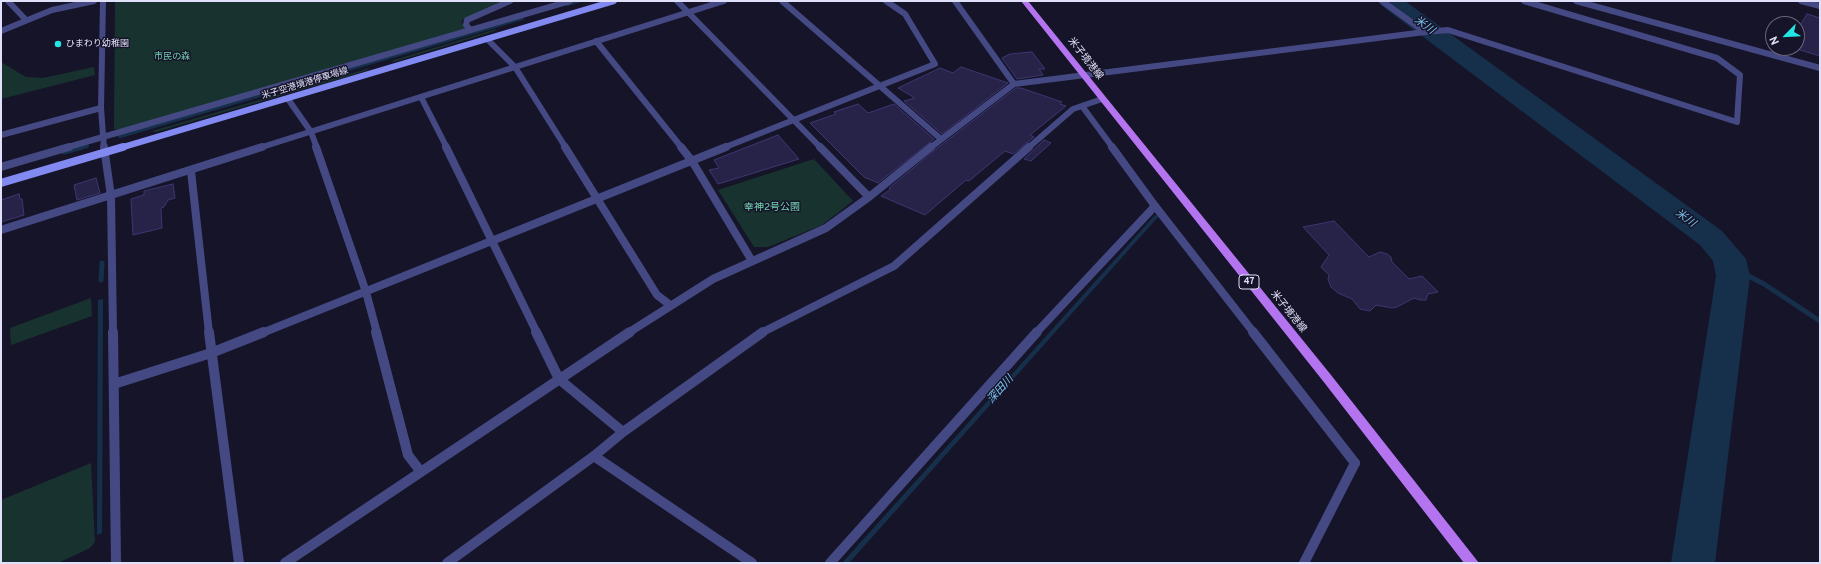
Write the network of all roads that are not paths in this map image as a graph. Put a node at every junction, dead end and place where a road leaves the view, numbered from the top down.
1 (8, 1) edge
2 (94, 1) edge
3 (103, 1) edge
4 (510, 1) edge
5 (570, 1) edge
6 (614, 1) edge
7 (676, 1) edge
8 (724, 1) edge
9 (782, 1) edge
10 (886, 1) edge
11 (955, 1) edge
12 (1024, 1) edge
13 (1382, 1) edge
14 (1524, 1) edge
15 (1576, 1) edge
16 (1801, 1) edge
17 (1820, 6) edge
18 (689, 12) junction
19 (26, 20) junction
20 (471, 30) junction
21 (1, 32) edge
22 (1425, 32) junction
23 (488, 39) junction
24 (596, 41) junction
25 (515, 67) junction
26 (1820, 68) edge
27 (1084, 74) junction
28 (1014, 84) junction
29 (880, 85) junction
30 (421, 97) junction
31 (288, 99) junction
32 (1102, 99) junction
33 (1082, 106) junction
34 (101, 108) junction
35 (795, 120) junction
36 (311, 132) junction
37 (1, 135) edge
38 (103, 138) junction
39 (941, 139) junction
40 (104, 152) junction
41 (692, 161) junction
42 (1, 167) edge
43 (191, 170) junction
44 (1, 183) edge
45 (111, 196) junction
46 (869, 197) junction
47 (597, 199) junction
48 (1155, 206) junction
49 (1, 230) edge
50 (492, 240) junction
51 (752, 261) junction
52 (366, 292) junction
53 (670, 305) junction
54 (211, 353) junction
55 (560, 379) junction
56 (114, 384) junction
57 (623, 432) junction
58 (594, 456) junction
59 (421, 472) junction
60 (116, 563) edge
61 (239, 563) edge
62 (285, 563) edge
63 (447, 563) edge
64 (752, 563) edge
65 (830, 563) edge
66 (1304, 563) edge
67 (1472, 563) edge

1 - 19 street
2 - 19 street
3 - 34 street
4 - 20 street
5 - 20 street
6 - 23 main road, 米子空港境港停車場線
7 - 18 street
8 - 18 street
9 - 29 street
10 - 29 street
11 - 28 street
12 - 27 main road, 米子境港線 / 47
13 - 22 street
14 - 22 street
15 - 26 street
16 - 17 street
18 - 24 street
18 - 35 street
19 - 21 street
20 - 38 street
22 - 27 street
23 - 25 street
23 - 31 main road, 米子空港境港停車場線
24 - 25 street
24 - 41 street
25 - 30 street
25 - 47 street
27 - 28 street
27 - 32 main road, 米子境港線 / 47
28 - 39 street
29 - 35 street
29 - 39 street
30 - 36 street
30 - 50 street
31 - 36 street
31 - 40 main road, 米子空港境港停車場線
32 - 33 street
32 - 67 main road, 米子境港線 / 47
33 - 48 street
33 - 57 street
34 - 37 street
34 - 38 street
35 - 41 street
35 - 46 street
36 - 43 street
36 - 52 street
38 - 40 street
38 - 42 street
39 - 46 street
40 - 44 main road, 米子空港境港停車場線
40 - 45 street
41 - 47 street
41 - 51 street
43 - 45 street
43 - 54 street
45 - 49 street
45 - 56 street
46 - 51 street
47 - 50 street
47 - 53 street
48 - 65 street
48 - 66 street
50 - 52 street
50 - 55 street
51 - 53 street
52 - 54 street
52 - 59 street
53 - 55 street
54 - 56 street
54 - 61 street
55 - 57 street
55 - 59 street
56 - 60 street
57 - 58 street
58 - 63 street
58 - 64 street
59 - 62 street

